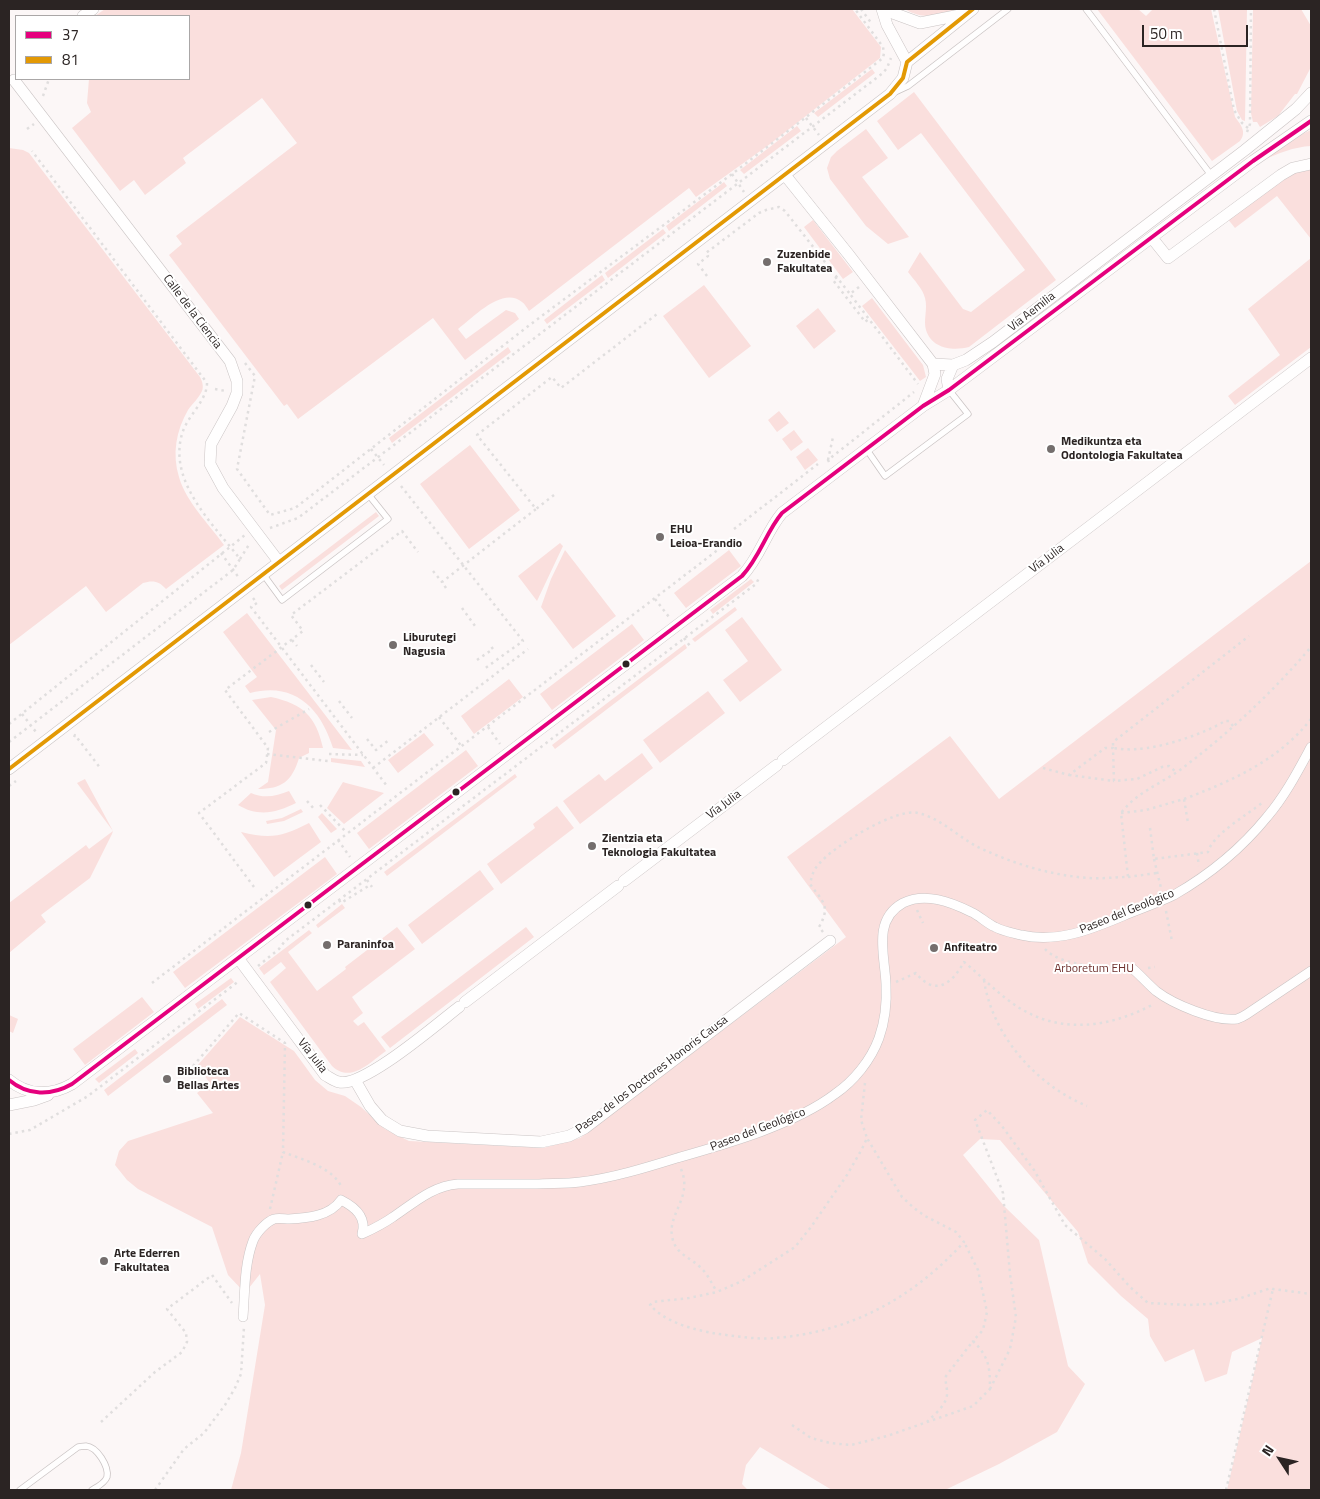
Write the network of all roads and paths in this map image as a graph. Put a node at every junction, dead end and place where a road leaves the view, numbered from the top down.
1 (855, 9) edge
2 (861, 9) edge
3 (882, 9) edge
4 (1008, 9) edge
5 (1086, 9) edge
6 (1214, 9) edge
7 (1251, 9) edge
8 (970, 11) edge
9 (877, 30) dead end
10 (890, 51) dead end
11 (907, 62) junction
12 (49, 80) edge
13 (13, 81) edge
14 (1311, 93) edge
15 (890, 94) junction
16 (48, 102) dead end
17 (806, 118) junction
18 (1311, 121) edge
19 (812, 126) junction
20 (1248, 128) junction
21 (821, 138) dead end
22 (1245, 150) junction
23 (32, 151) dead end
24 (1311, 164) edge
25 (732, 174) junction
26 (785, 175) junction
27 (1211, 175) junction
28 (738, 183) junction
29 (747, 195) dead end
30 (1152, 238) junction
31 (707, 276) dead end
32 (836, 277) junction
33 (868, 280) junction
34 (850, 294) junction
35 (656, 314) dead end
36 (869, 319) junction
37 (1311, 358) edge
38 (243, 360) dead end
39 (933, 364) junction
40 (953, 365) junction
41 (949, 390) junction
42 (923, 406) junction
43 (832, 437) dead end
44 (371, 449) junction
45 (867, 450) junction
46 (378, 458) junction
47 (828, 460) junction
48 (818, 464) dead end
49 (388, 470) dead end
50 (837, 472) junction
51 (401, 486) dead end
52 (368, 494) junction
53 (554, 495) dead end
54 (536, 509) junction
55 (270, 515) junction
56 (265, 519) dead end
57 (734, 529) dead end
58 (253, 533) junction
59 (230, 546) junction
60 (719, 548) dead end
61 (418, 552) dead end
62 (221, 553) junction
63 (240, 559) junction
64 (279, 562) junction
65 (233, 570) junction
66 (433, 571) dead end
67 (263, 574) junction
68 (242, 582) dead end
69 (442, 582) junction
70 (446, 588) dead end
71 (253, 598) dead end
72 (462, 608) dead end
73 (475, 626) dead end
74 (1249, 636) dead end
75 (292, 640) junction
76 (490, 645) dead end
77 (297, 646) dead end
78 (1311, 647) edge
79 (528, 649) dead end
80 (478, 660) dead end
81 (311, 665) dead end
82 (484, 668) dead end
83 (324, 682) dead end
84 (339, 701) dead end
85 (309, 709) dead end
86 (22, 714) junction
87 (439, 717) junction
88 (352, 718) dead end
89 (1311, 719) edge
90 (9, 724) edge
91 (30, 725) junction
92 (1233, 726) junction
93 (269, 732) dead end
94 (39, 736) dead end
95 (368, 739) dead end
96 (389, 740) dead end
97 (68, 741) dead end
98 (9, 742) edge
99 (1113, 742) junction
100 (462, 747) junction
101 (1311, 747) edge
102 (1105, 748) junction
103 (1113, 748) junction
104 (267, 754) junction
105 (328, 754) dead end
106 (363, 755) junction
107 (328, 761) dead end
108 (373, 768) junction
109 (1043, 768) dead end
110 (9, 769) edge
111 (101, 769) dead end
112 (1176, 772) junction
113 (1069, 775) junction
114 (16, 781) dead end
115 (1114, 781) junction
116 (9, 786) edge
117 (387, 786) dead end
118 (1184, 799) junction
119 (307, 801) dead end
120 (1263, 802) dead end
121 (320, 806) dead end
122 (315, 810) dead end
123 (1121, 813) junction
124 (1188, 823) dead end
125 (1150, 828) dead end
126 (348, 833) junction
127 (1154, 859) junction
128 (1128, 877) junction
129 (368, 881) dead end
130 (254, 887) dead end
131 (338, 900) dead end
132 (1034, 937) junction
133 (830, 941) joint
134 (238, 958) junction
135 (1155, 967) dead end
136 (1133, 969) junction
137 (1311, 971) edge
138 (984, 978) junction
139 (239, 981) dead end
140 (152, 983) dead end
141 (886, 986) junction
142 (1167, 997) junction
143 (868, 1059) junction
144 (193, 1066) dead end
145 (9, 1080) edge
146 (355, 1080) junction
147 (54, 1092) junction
148 (9, 1106) edge
149 (1088, 1106) dead end
150 (9, 1134) edge
151 (867, 1138) junction
152 (283, 1152) junction
153 (677, 1158) junction
154 (341, 1200) junction
155 (270, 1210) dead end
156 (964, 1242) junction
157 (1272, 1289) junction
158 (717, 1292) junction
159 (1311, 1294) edge
160 (244, 1317) junction
161 (973, 1341) junction
162 (990, 1389) junction
163 (101, 1422) dead end
164 (926, 1423) junction
165 (792, 1425) dead end
166 (20, 1490) edge
167 (92, 1490) edge
168 (155, 1490) edge
169 (1226, 1490) edge

1 - 17 path
2 - 9 path
3 - 8 street
3 - 11 street
4 - 15 lane
5 - 27 lane
6 - 20 path
7 - 20 path
8 - 11 street
10 - 19 path
11 - 15 street
12 - 16 path
13 - 58 street, Calle de la Ciencia
14 - 22 street, Via Aemilia
15 - 26 street
17 - 19 path
17 - 25 path
18 - 30 street
19 - 21 path
19 - 28 path
20 - 22 path
22 - 27 street, Via Aemilia
23 - 59 path
24 - 30 street
25 - 28 path
25 - 44 path
26 - 33 street
26 - 52 street
27 - 40 street, Via Aemilia
28 - 29 path
28 - 46 path
30 - 41 street
31 - 32 path
32 - 34 path
32 - 36 path
33 - 34 path
33 - 39 street
34 - 36 path
35 - 54 path
36 - 47 path
37 - 146 street, Vía Julia
38 - 55 path
39 - 40 street, Via Aemilia
39 - 42 street
40 - 41 street
41 - 42 street
41 - 45 lane
42 - 45 street
43 - 47 path
44 - 46 path
44 - 55 path
45 - 50 street
46 - 49 path
46 - 58 path
47 - 50 path
48 - 57 path
50 - 134 street
51 - 82 path
52 - 64 street
52 - 67 lane
53 - 54 path
54 - 69 path, bridge
55 - 56 path
58 - 59 path
58 - 63 path
58 - 64 street, Calle de la Ciencia
59 - 62 path
59 - 63 path
60 - 100 path
61 - 75 path, bridge
62 - 65 path
62 - 86 path
63 - 65 path
64 - 67 street
65 - 68 path
65 - 91 path
66 - 69 path
67 - 110 street
69 - 70 path, bridge
71 - 106 path
72 - 73 path
74 - 99 path
75 - 77 path
75 - 104 path, bridge
76 - 80 path
78 - 92 path
79 - 87 path
81 - 83 path
84 - 88 path
85 - 93 path
86 - 90 path
86 - 91 path
87 - 100 path
87 - 108 path
89 - 118 path
91 - 94 path
91 - 98 path
92 - 103 path
92 - 112 path
95 - 96 path
97 - 111 path
99 - 102 path
99 - 103 path
100 - 126 path
101 - 132 street, Paseo del Geológico
102 - 103 path
102 - 113 path
103 - 115 path
104 - 107 path
104 - 130 path, bridge
105 - 106 path
106 - 108 path
108 - 117 path
109 - 113 path
112 - 115 path
112 - 123 path
113 - 115 path
114 - 116 path
118 - 123 path
118 - 124 path
119 - 122 path
120 - 127 path
121 - 126 path
123 - 128 path
125 - 127 path
126 - 140 path
127 - 128 path
128 - 133 path
129 - 131 path
132 - 136 path
132 - 141 street, Paseo del Geológico
133 - 146 street, Paseo de los Doctores Honoris Causa
134 - 146 street, Vía Julia
134 - 147 street
135 - 136 path
136 - 142 street
137 - 142 street
138 - 141 path
138 - 142 path
138 - 149 path
139 - 150 path
141 - 143 street, Paseo del Geológico
143 - 151 path
143 - 153 street, Paseo del Geológico
144 - 152 path
145 - 147 street
147 - 148 street
151 - 156 path
151 - 158 path
152 - 154 path
152 - 155 path
153 - 154 street, Paseo del Geológico
153 - 158 path
154 - 160 street
156 - 158 path
156 - 161 path
157 - 159 path
157 - 162 path
157 - 169 path
160 - 163 path
160 - 168 path
161 - 162 path
161 - 164 path
162 - 164 path
164 - 165 path
166 - 167 lane

